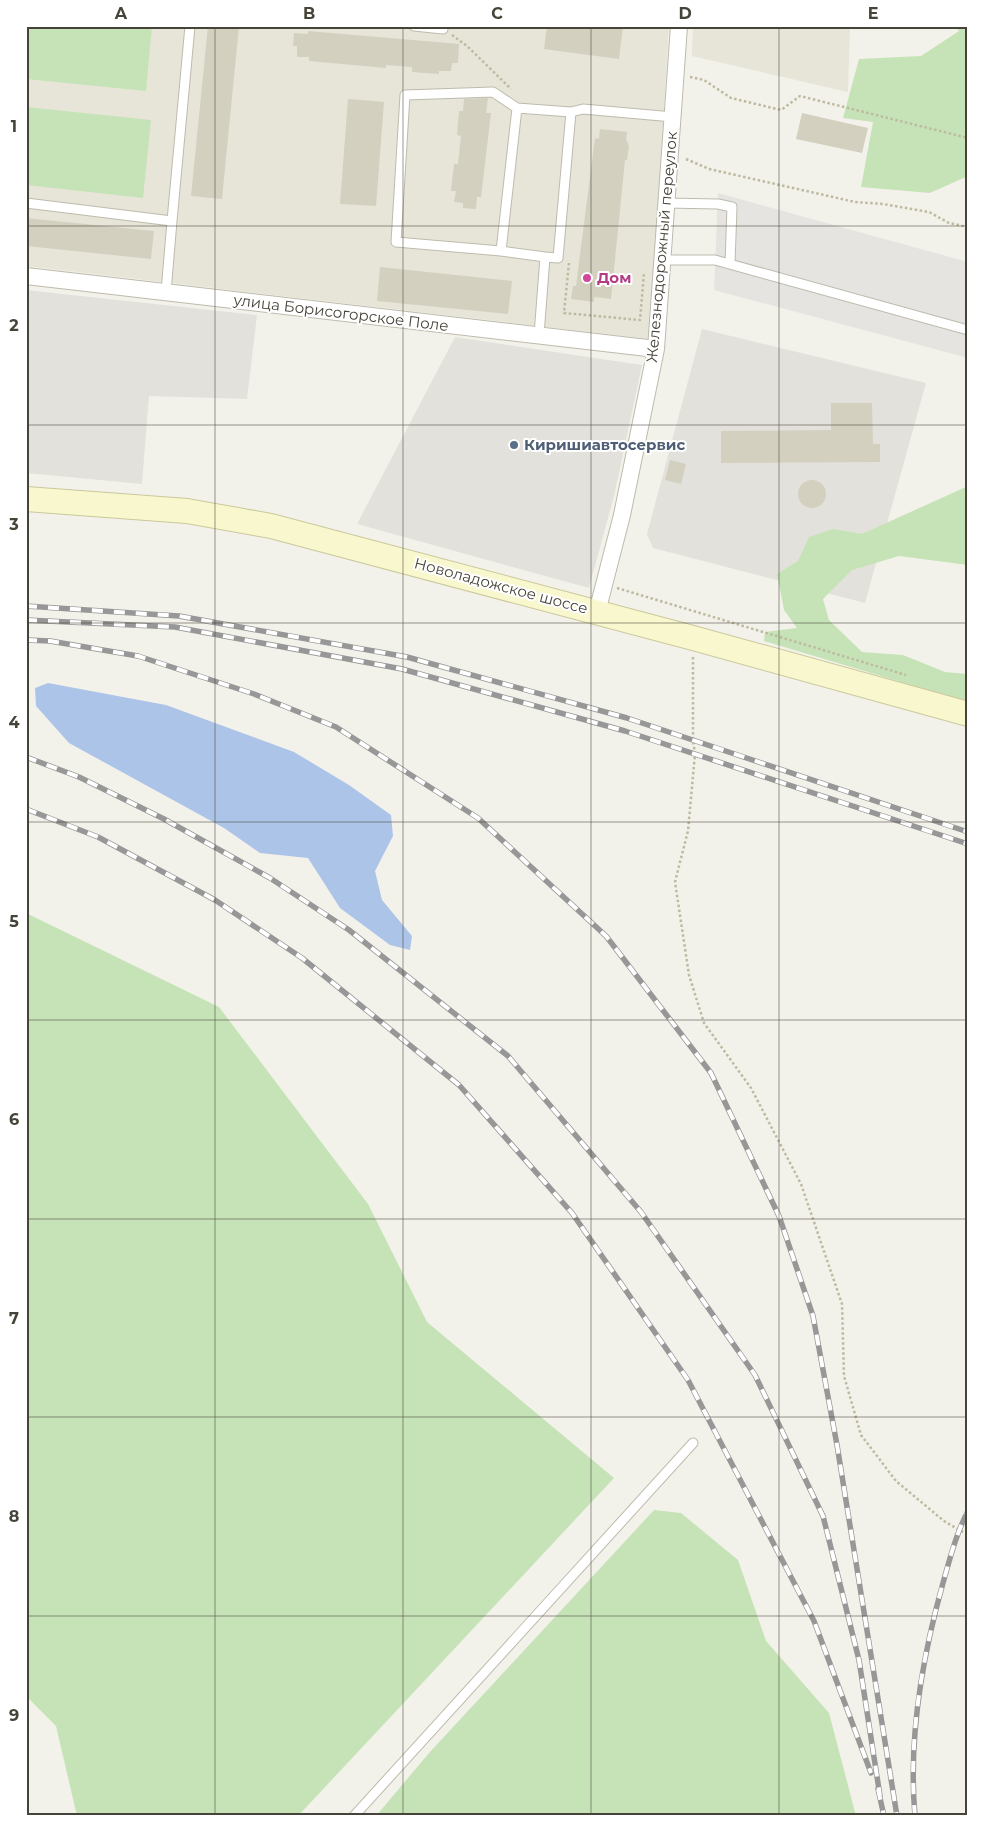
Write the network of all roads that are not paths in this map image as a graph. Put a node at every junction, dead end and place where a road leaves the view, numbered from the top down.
1 (190, 26) edge
2 (414, 26) edge
3 (679, 26) edge
4 (443, 27) edge
5 (517, 108) junction
6 (571, 112) junction
7 (673, 117) junction
8 (26, 203) edge
9 (666, 203) junction
10 (172, 221) junction
11 (501, 251) junction
12 (545, 257) junction
13 (662, 260) junction
14 (730, 264) junction
15 (26, 276) edge
16 (166, 292) junction
17 (968, 330) edge
18 (539, 336) junction
19 (656, 349) junction
20 (26, 499) edge
21 (597, 612) junction
22 (968, 714) edge
23 (693, 1443) dead end
24 (354, 1816) edge

1 - 10 lane
2 - 4 lane
3 - 7 street, Железнодорожный переулок
5 - 6 lane
5 - 11 lane
5 - 11 lane
6 - 7 lane
6 - 12 lane
7 - 9 street, Железнодорожный переулок
8 - 10 lane
9 - 13 street, Железнодорожный переулок
9 - 14 lane
10 - 16 lane
11 - 12 lane
12 - 18 lane
13 - 14 lane
13 - 19 street, Железнодорожный переулок
14 - 17 lane
15 - 16 street, улица Борисогорское Поле
16 - 18 street, улица Борисогорское Поле
18 - 19 street, улица Борисогорское Поле
19 - 21 street, Железнодорожный переулок
20 - 21 main road, Новоладожское шоссе
21 - 22 main road, Новоладожское шоссе
23 - 24 lane

